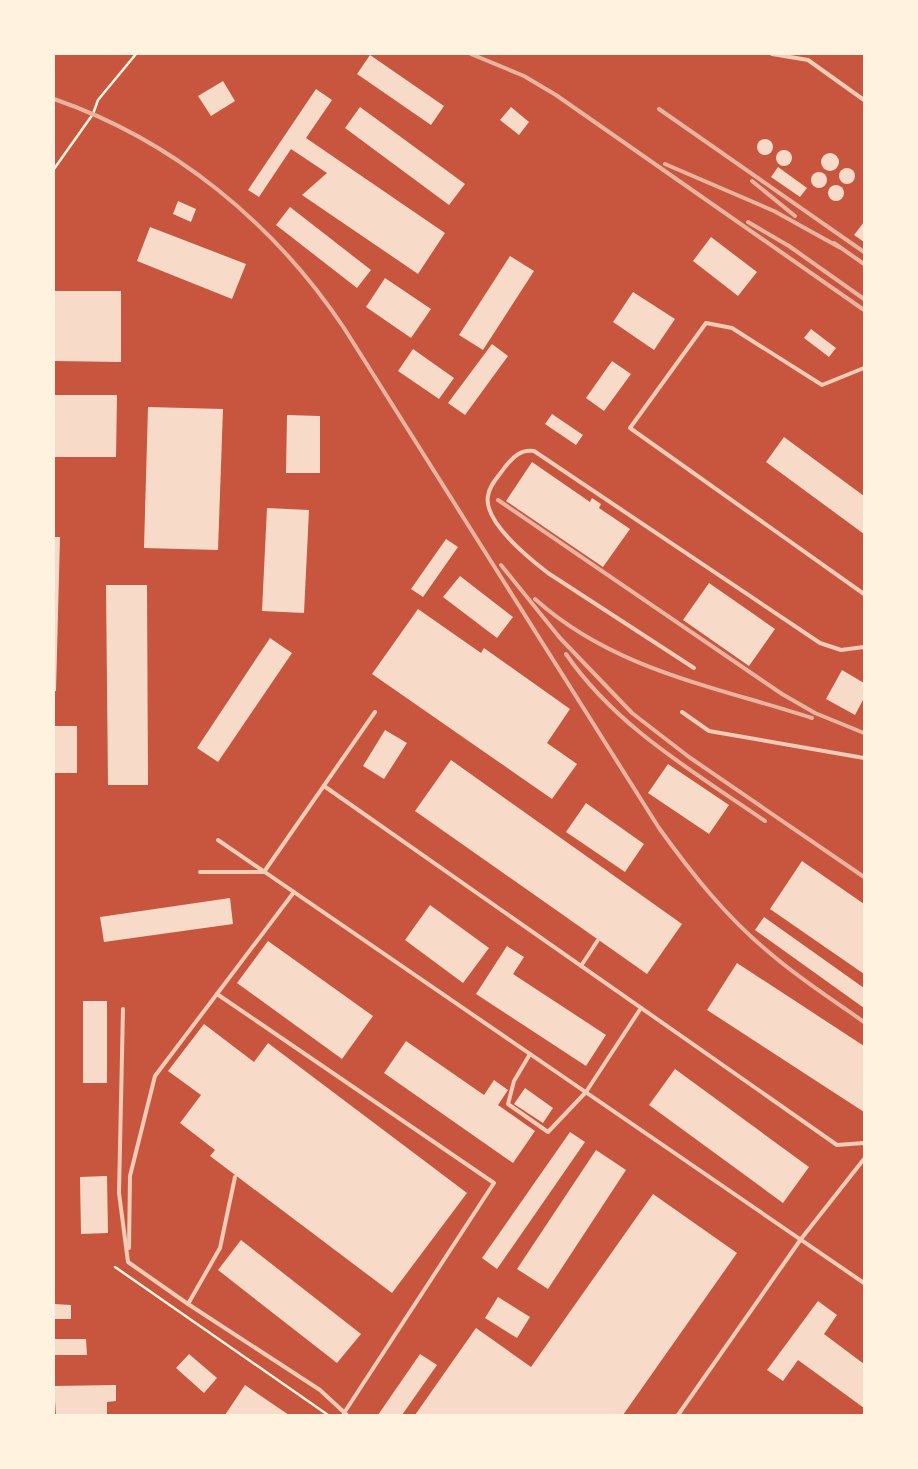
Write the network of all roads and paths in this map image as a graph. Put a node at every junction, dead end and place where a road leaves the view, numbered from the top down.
1 (136, 54) edge
2 (772, 54) edge
3 (805, 54) edge
4 (808, 60) junction
5 (864, 100) edge
6 (54, 169) edge
7 (864, 368) edge
8 (864, 594) edge
9 (864, 647) edge
10 (694, 668) dead end
11 (375, 712) dead end
12 (682, 712) dead end
13 (864, 758) edge
14 (324, 786) junction
15 (218, 840) dead end
16 (200, 872) dead end
17 (264, 872) junction
18 (294, 892) junction
19 (598, 940) dead end
20 (581, 966) junction
21 (217, 994) junction
22 (641, 1008) junction
23 (123, 1009) dead end
24 (530, 1054) junction
25 (586, 1092) junction
26 (864, 1143) edge
27 (864, 1159) edge
28 (235, 1177) dead end
29 (802, 1239) junction
30 (128, 1262) junction
31 (115, 1267) dead end
32 (864, 1283) edge
33 (188, 1304) junction
34 (345, 1414) edge
35 (328, 1415) edge
36 (678, 1415) edge

1 - 6 path
2 - 4 lane
3 - 4 lane
4 - 5 lane
7 - 8 lane
9 - 10 lane
11 - 14 lane
12 - 13 lane
14 - 17 lane
14 - 20 lane
15 - 17 lane
16 - 17 lane
17 - 18 lane
18 - 21 lane
18 - 24 lane
19 - 20 lane
20 - 22 lane
21 - 30 lane
21 - 34 lane
22 - 25 lane
22 - 26 lane
23 - 30 lane
24 - 25 lane
24 - 25 lane
25 - 29 lane
27 - 29 lane
28 - 33 lane
29 - 32 lane
29 - 36 lane
30 - 33 lane
31 - 35 path
33 - 34 lane

